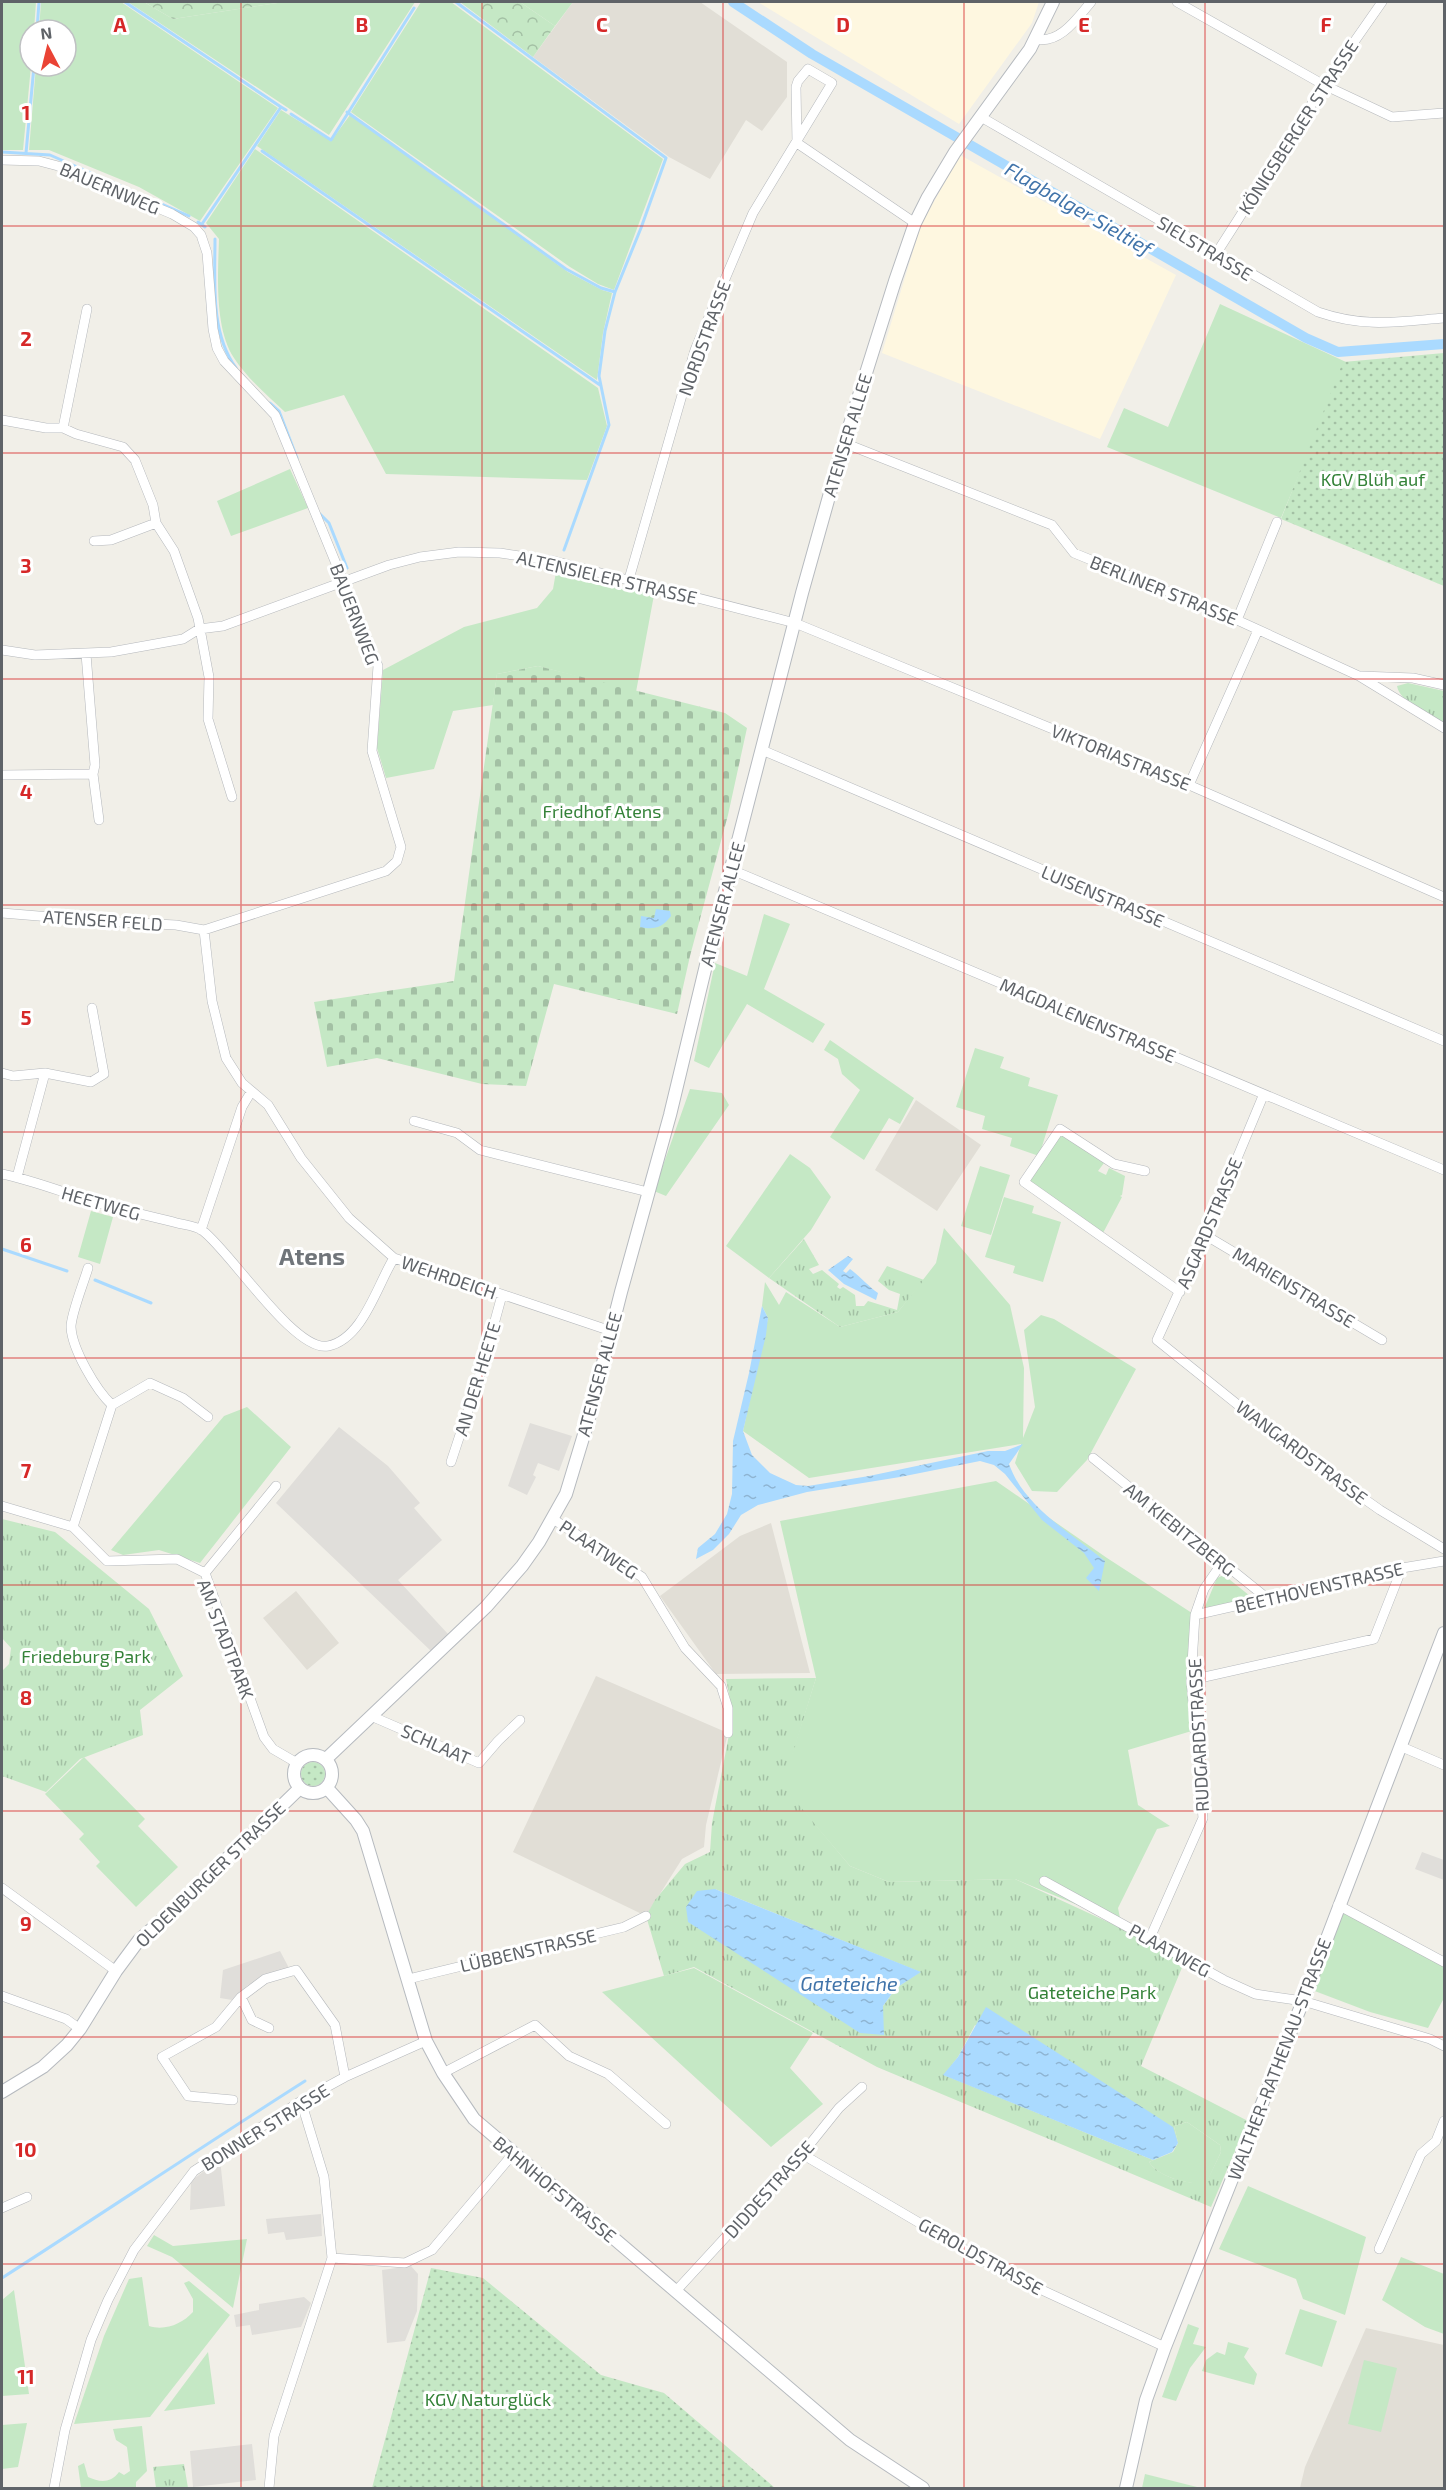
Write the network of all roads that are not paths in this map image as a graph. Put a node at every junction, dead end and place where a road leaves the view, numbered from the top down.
1 (1053, 2) edge
2 (1091, 2) edge
3 (1177, 2) edge
4 (1382, 2) edge
5 (1035, 39) junction
6 (1324, 85) junction
7 (1444, 113) edge
8 (981, 117) junction
9 (797, 142) junction
10 (2, 160) edge
11 (915, 223) junction
12 (1216, 254) junction
13 (87, 309) dead end
14 (1444, 318) edge
15 (2, 420) edge
16 (63, 428) junction
17 (844, 443) junction
18 (1277, 522) dead end
19 (156, 523) junction
20 (94, 541) dead end
21 (629, 579) junction
22 (344, 583) junction
23 (1237, 621) junction
24 (795, 623) junction
25 (199, 629) junction
26 (1258, 630) junction
27 (2, 650) edge
28 (86, 654) junction
29 (1359, 676) junction
30 (1444, 686) edge
31 (1444, 728) edge
32 (762, 750) junction
33 (93, 774) junction
34 (2, 775) edge
35 (1189, 785) junction
36 (232, 796) dead end
37 (99, 820) dead end
38 (732, 870) junction
39 (1444, 897) edge
40 (2, 913) edge
41 (204, 930) junction
42 (92, 1008) dead end
43 (1444, 1041) edge
44 (2, 1073) edge
45 (45, 1073) junction
46 (251, 1092) junction
47 (1263, 1096) junction
48 (414, 1121) dead end
49 (1444, 1170) edge
50 (1145, 1171) dead end
51 (2, 1174) edge
52 (17, 1177) junction
53 (648, 1192) junction
54 (201, 1230) junction
55 (1205, 1235) junction
56 (394, 1258) junction
57 (88, 1268) dead end
58 (1180, 1292) junction
59 (502, 1295) junction
60 (611, 1331) junction
61 (1382, 1340) dead end
62 (1165, 1347) joint
63 (112, 1405) junction
64 (208, 1417) dead end
65 (1093, 1458) dead end
66 (451, 1462) dead end
67 (276, 1486) dead end
68 (2, 1506) edge
69 (553, 1519) junction
70 (73, 1527) junction
71 (1444, 1549) edge
72 (1444, 1561) edge
73 (1222, 1563) junction
74 (1402, 1568) junction
75 (205, 1574) junction
76 (1268, 1599) junction
77 (1195, 1615) junction
78 (1444, 1633) edge
79 (1191, 1680) junction
80 (371, 1716) junction
81 (520, 1720) dead end
82 (728, 1732) dead end
83 (1402, 1747) junction
84 (326, 1759) junction
85 (297, 1763) junction
86 (1444, 1765) edge
87 (300, 1788) junction
88 (327, 1788) junction
89 (1044, 1881) dead end
90 (2, 1888) edge
91 (1338, 1905) junction
92 (646, 1916) dead end
93 (1150, 1938) junction
94 (1444, 1962) edge
95 (116, 1971) junction
96 (408, 1979) junction
97 (2, 1996) edge
98 (241, 1997) junction
99 (1303, 2001) junction
100 (268, 2028) dead end
101 (80, 2029) junction
102 (426, 2041) junction
103 (1444, 2046) edge
104 (443, 2073) junction
105 (345, 2077) junction
106 (862, 2087) dead end
107 (2, 2092) edge
108 (233, 2100) dead end
109 (301, 2102) junction
110 (1444, 2121) edge
111 (666, 2124) dead end
112 (513, 2154) junction
113 (802, 2154) junction
114 (27, 2196) dead end
115 (2, 2208) edge
116 (1379, 2249) dead end
117 (332, 2258) junction
118 (675, 2292) junction
119 (1165, 2347) junction
120 (54, 2488) edge
121 (269, 2488) edge
122 (923, 2488) edge
123 (1126, 2488) edge

1 - 5 street, ATENSER ALLEE
2 - 5 street
3 - 6 street
4 - 6 street, KÖNIGSBERGER STRASSE
5 - 8 street, ATENSER ALLEE
6 - 7 street
6 - 12 street, KÖNIGSBERGER STRASSE
8 - 11 street, ATENSER ALLEE
8 - 12 street, SIELSTRASSE
9 - 9 street, NORDSTRASSE
9 - 11 street
9 - 21 street, NORDSTRASSE
10 - 22 street, BAUERNWEG
11 - 17 street, ATENSER ALLEE
12 - 14 street, SIELSTRASSE
13 - 16 street
15 - 16 street
16 - 19 street
17 - 23 street, BERLINER STRASSE
17 - 24 street, ATENSER ALLEE
18 - 23 street
19 - 20 street
19 - 25 street
21 - 22 street, ALTENSIELER STRASSE
21 - 24 street, ALTENSIELER STRASSE
22 - 25 street, ALTENSIELER STRASSE
22 - 41 street, BAUERNWEG
23 - 26 street, BERLINER STRASSE
24 - 32 street, ATENSER ALLEE
24 - 35 street, VIKTORIASTRASSE
25 - 28 street, ALTENSIELER STRASSE
25 - 36 street
26 - 29 street, BERLINER STRASSE
26 - 35 street
27 - 28 street, ALTENSIELER STRASSE
28 - 33 street
29 - 30 street, BERLINER STRASSE
29 - 31 street, BERLINER STRASSE
32 - 38 street, ATENSER ALLEE
32 - 43 street, LUISENSTRASSE
33 - 34 street
33 - 37 street
35 - 39 street, VIKTORIASTRASSE
38 - 47 street, MAGDALENENSTRASSE
38 - 53 street, ATENSER ALLEE
40 - 41 street, ATENSER FELD
41 - 46 street
42 - 45 street
44 - 45 street
45 - 52 street
46 - 54 street
46 - 56 street, WEHRDEICH
47 - 49 street, MAGDALENENSTRASSE
47 - 55 street, ASGARDSTRASSE
48 - 53 street
50 - 58 street
51 - 52 street, HEETWEG
52 - 54 street, HEETWEG
53 - 60 street, ATENSER ALLEE
54 - 56 street
55 - 58 street, ASGARDSTRASSE
55 - 61 street, MARIENSTRASSE
56 - 59 street, WEHRDEICH
57 - 63 street
58 - 62 street, ASGARDSTRASSE
59 - 60 street, WEHRDEICH
59 - 66 street, AN DER HEETE
60 - 69 street, ATENSER ALLEE
62 - 71 street, WANGARDSTRASSE
63 - 64 street
63 - 70 street
65 - 73 street, AM KIEBITZBERG
67 - 75 street
68 - 70 street, AM STADTPARK
69 - 80 street, ATENSER ALLEE
69 - 82 street, PLAATWEG
70 - 75 street, AM STADTPARK
72 - 74 street, BEETHOVENSTRASSE
73 - 76 street, AM KIEBITZBERG
73 - 77 street, RUDGARDSTRASSE
74 - 76 street, BEETHOVENSTRASSE
74 - 79 street
75 - 85 street, AM STADTPARK
76 - 77 street, BEETHOVENSTRASSE
77 - 79 street, RUDGARDSTRASSE
78 - 83 street, WALTHER-RATHENAU-STRASSE
79 - 93 street, RUDGARDSTRASSE
80 - 81 street, SCHLAAT
80 - 84 street, ATENSER ALLEE
83 - 86 street
83 - 91 street, WALTHER-RATHENAU-STRASSE
84 - 85 street
84 - 88 street
85 - 87 street
87 - 88 street
87 - 95 street, OLDENBURGER STRASSE
88 - 96 street, BAHNHOFSTRASSE
89 - 93 street, PLAATWEG
90 - 95 street
91 - 94 street
91 - 99 street, WALTHER-RATHENAU-STRASSE
92 - 96 street, LÜBBENSTRASSE
93 - 99 street, PLAATWEG
95 - 101 street, OLDENBURGER STRASSE
96 - 102 street, BAHNHOFSTRASSE
97 - 101 street
98 - 100 street
98 - 105 street
98 - 108 street
99 - 103 street, PLAATWEG
99 - 119 street, WALTHER-RATHENAU-STRASSE
101 - 107 street, OLDENBURGER STRASSE
102 - 104 street, BAHNHOFSTRASSE
102 - 105 street, BONNER STRASSE
104 - 111 street
104 - 112 street, BAHNHOFSTRASSE
105 - 109 street, BONNER STRASSE
106 - 113 street, DIDDESTRASSE
109 - 117 street
109 - 120 street, BONNER STRASSE
110 - 116 street
112 - 117 street
112 - 118 street, BAHNHOFSTRASSE
113 - 118 street, DIDDESTRASSE
113 - 119 street, GEROLDSTRASSE
114 - 115 street
117 - 121 street
118 - 122 street, BAHNHOFSTRASSE
119 - 123 street, WALTHER-RATHENAU-STRASSE

